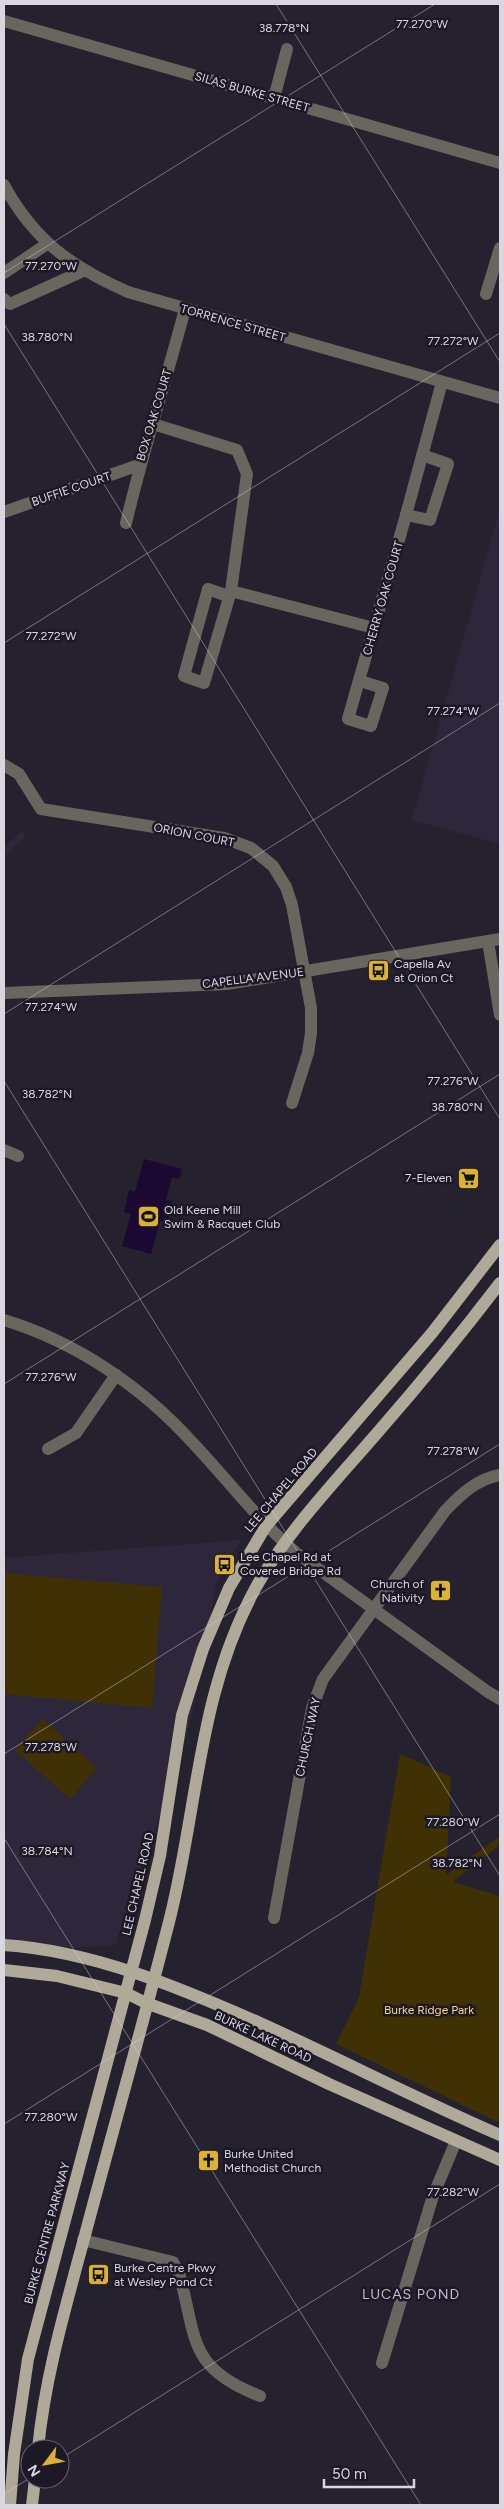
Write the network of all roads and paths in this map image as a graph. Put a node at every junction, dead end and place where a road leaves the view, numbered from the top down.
1 (4, 21) edge
2 (287, 49) dead end
3 (274, 98) junction
4 (500, 163) edge
5 (4, 184) edge
6 (47, 244) junction
7 (500, 248) edge
8 (83, 271) junction
9 (4, 273) edge
10 (486, 294) dead end
11 (4, 300) edge
12 (185, 309) junction
13 (442, 382) junction
14 (500, 398) edge
15 (153, 424) junction
16 (422, 455) junction
17 (139, 465) junction
18 (4, 512) edge
19 (406, 515) junction
20 (126, 523) dead end
21 (229, 593) junction
22 (374, 628) junction
23 (360, 681) dead end
24 (4, 765) edge
25 (494, 940) edge
26 (304, 972) junction
27 (4, 993) edge
28 (500, 1015) edge
29 (292, 1103) dead end
30 (4, 1150) edge
31 (18, 1156) dead end
32 (500, 1245) edge
33 (500, 1283) edge
34 (4, 1320) edge
35 (116, 1375) junction
36 (48, 1449) dead end
37 (500, 1476) edge
38 (266, 1526) junction
39 (284, 1542) junction
40 (373, 1608) junction
41 (500, 1699) edge
42 (274, 1918) dead end
43 (4, 1945) edge
44 (4, 1970) edge
45 (131, 1973) junction
46 (153, 1979) junction
47 (126, 1993) junction
48 (146, 2003) junction
49 (500, 2135) edge
50 (456, 2141) junction
51 (500, 2160) edge
52 (83, 2240) junction
53 (382, 2363) dead end
54 (260, 2396) dead end
55 (39, 2439) edge
56 (34, 2489) edge
57 (10, 2505) edge
58 (32, 2505) edge

1 - 3 street, SILAS BURKE STREET
2 - 3 street
3 - 4 street, SILAS BURKE STREET
5 - 6 street, TORRENCE STREET
6 - 8 street, TORRENCE STREET
6 - 9 street
7 - 10 street
8 - 11 street
8 - 12 street, TORRENCE STREET
12 - 13 street, TORRENCE STREET
12 - 15 street, BOX OAK COURT
13 - 14 street, TORRENCE STREET
13 - 16 street, CHERRY OAK COURT
15 - 17 street, BOX OAK COURT
15 - 21 street
16 - 19 street, CHERRY OAK COURT
16 - 19 street
17 - 18 street, BUFFIE COURT
17 - 20 street, BOX OAK COURT
19 - 22 street, CHERRY OAK COURT
21 - 21 street
21 - 22 street
22 - 23 street, CHERRY OAK COURT
24 - 26 street, ORION COURT
25 - 26 street, CAPELLA AVENUE
25 - 28 street
26 - 27 street, CAPELLA AVENUE
26 - 29 street, ORION COURT
30 - 31 street
32 - 38 main road, LEE CHAPEL ROAD
33 - 39 main road
34 - 35 street
35 - 36 street
35 - 38 street
37 - 40 street, CHURCH WAY
38 - 39 street
38 - 45 main road, LEE CHAPEL ROAD
39 - 40 street
39 - 46 main road
40 - 41 street
40 - 42 street, CHURCH WAY
43 - 45 main road, BURKE LAKE ROAD
44 - 47 main road, BURKE LAKE ROAD
45 - 46 main road, BURKE LAKE ROAD
45 - 47 main road, BURKE CENTRE PARKWAY
46 - 48 main road
46 - 49 main road, BURKE LAKE ROAD
47 - 48 main road, BURKE LAKE ROAD
47 - 57 main road, BURKE CENTRE PARKWAY
48 - 50 main road, BURKE LAKE ROAD
48 - 52 main road
50 - 51 main road, BURKE LAKE ROAD
50 - 53 street
52 - 54 street
52 - 55 main road
56 - 58 main road

